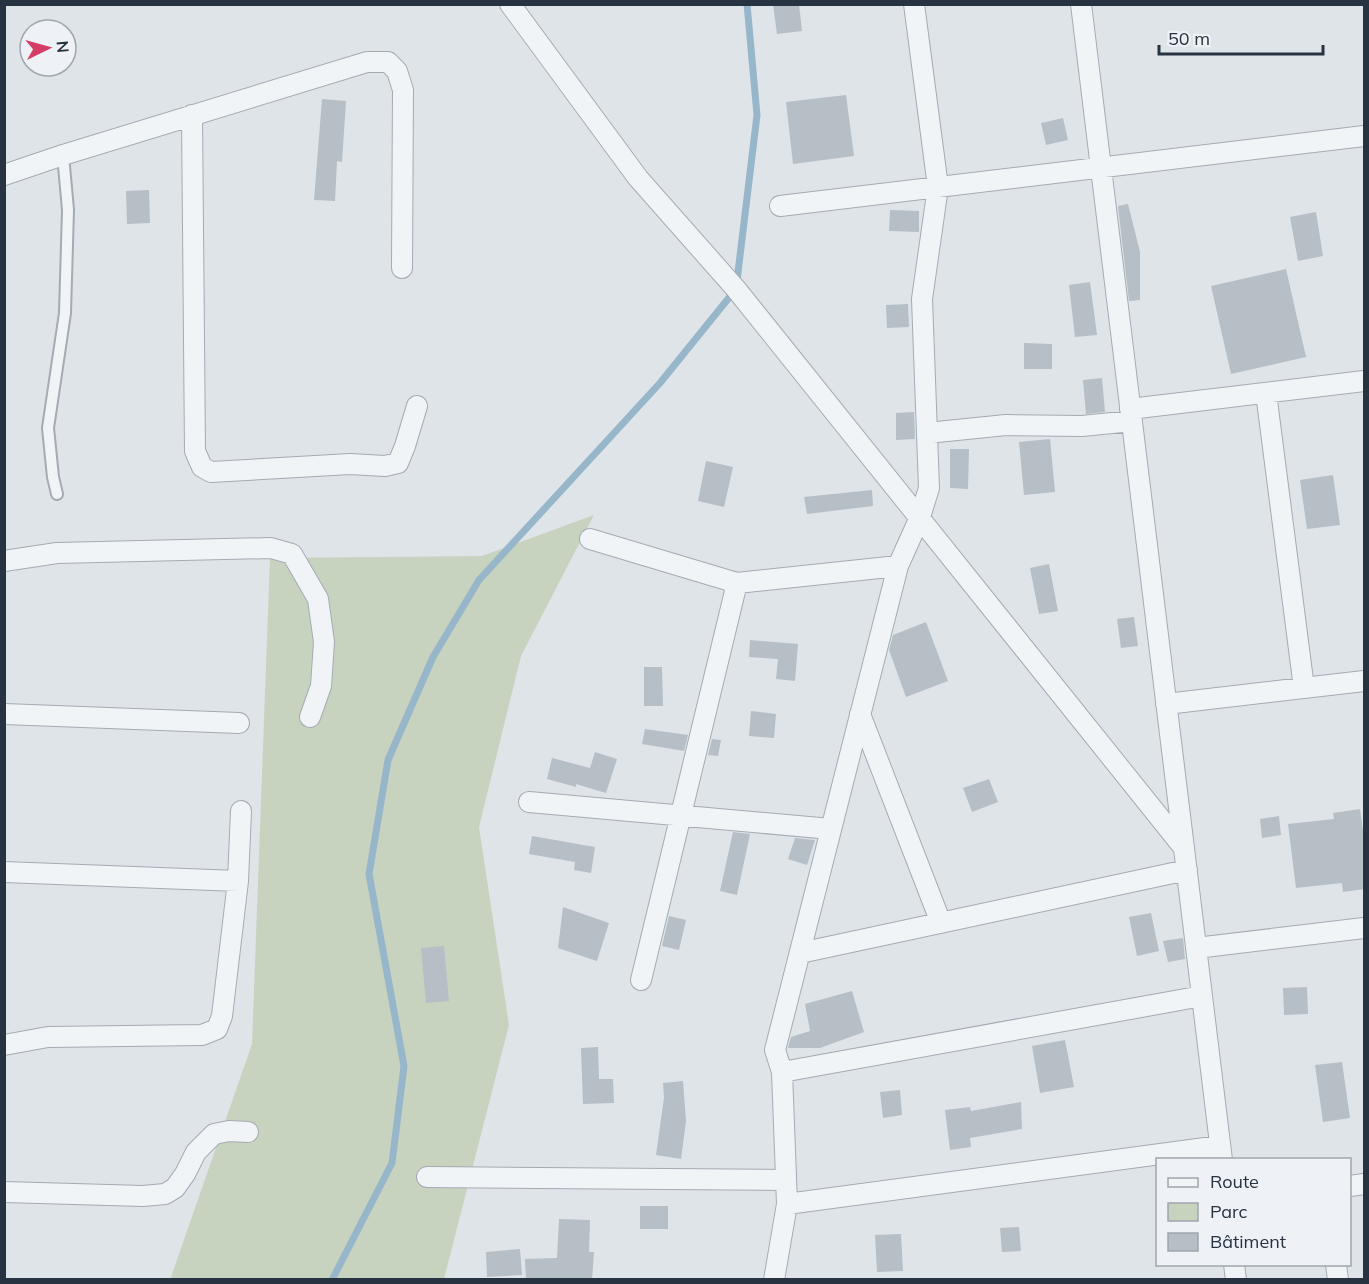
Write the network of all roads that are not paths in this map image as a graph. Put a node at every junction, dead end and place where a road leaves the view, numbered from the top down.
1 (510, 4) edge
2 (914, 4) edge
3 (1081, 4) edge
4 (192, 115) junction
5 (1365, 136) edge
6 (63, 155) junction
7 (1101, 167) junction
8 (4, 175) edge
9 (938, 187) junction
10 (780, 206) dead end
11 (402, 268) dead end
12 (1365, 381) edge
13 (1266, 393) junction
14 (417, 406) dead end
15 (1131, 415) junction
16 (927, 433) junction
17 (57, 494) dead end
18 (920, 517) junction
19 (590, 539) dead end
20 (4, 561) edge
21 (898, 566) junction
22 (738, 583) junction
23 (1365, 681) edge
24 (1305, 688) junction
25 (1166, 704) junction
26 (4, 714) edge
27 (860, 714) junction
28 (310, 717) dead end
29 (239, 723) dead end
30 (530, 802) dead end
31 (241, 811) dead end
32 (681, 816) junction
33 (831, 829) junction
34 (1184, 848) junction
35 (1187, 870) junction
36 (4, 872) edge
37 (238, 881) junction
38 (941, 923) junction
39 (1365, 928) edge
40 (1196, 948) junction
41 (800, 954) junction
42 (640, 980) dead end
43 (1202, 996) junction
44 (4, 1045) edge
45 (782, 1072) junction
46 (248, 1132) dead end
47 (1221, 1153) edge
48 (1178, 1158) edge
49 (1156, 1161) edge
50 (427, 1177) dead end
51 (786, 1180) junction
52 (4, 1192) edge
53 (787, 1204) junction
54 (774, 1280) edge

1 - 18 street
2 - 9 street
3 - 7 street
4 - 6 street
4 - 11 street
4 - 14 street
5 - 7 street
6 - 8 street
6 - 17 lane
7 - 9 street
7 - 15 street
9 - 10 street
9 - 16 street
12 - 13 street
13 - 15 street
13 - 24 street
15 - 16 street
15 - 25 street
16 - 18 street
18 - 21 street
18 - 34 street
19 - 22 street
20 - 28 street
21 - 22 street
21 - 27 street
22 - 32 street
23 - 24 street
24 - 25 street
25 - 34 street
26 - 29 street
27 - 33 street
27 - 38 street
30 - 32 street
31 - 37 street
32 - 33 street
32 - 42 street
33 - 41 street
34 - 35 street
35 - 38 street
35 - 40 street
36 - 37 street
37 - 44 street
38 - 41 street
39 - 40 street
40 - 43 street
41 - 45 street
43 - 45 street
43 - 47 street
45 - 51 street
46 - 52 street
47 - 48 street
49 - 53 street
50 - 51 street
51 - 53 street
53 - 54 street

